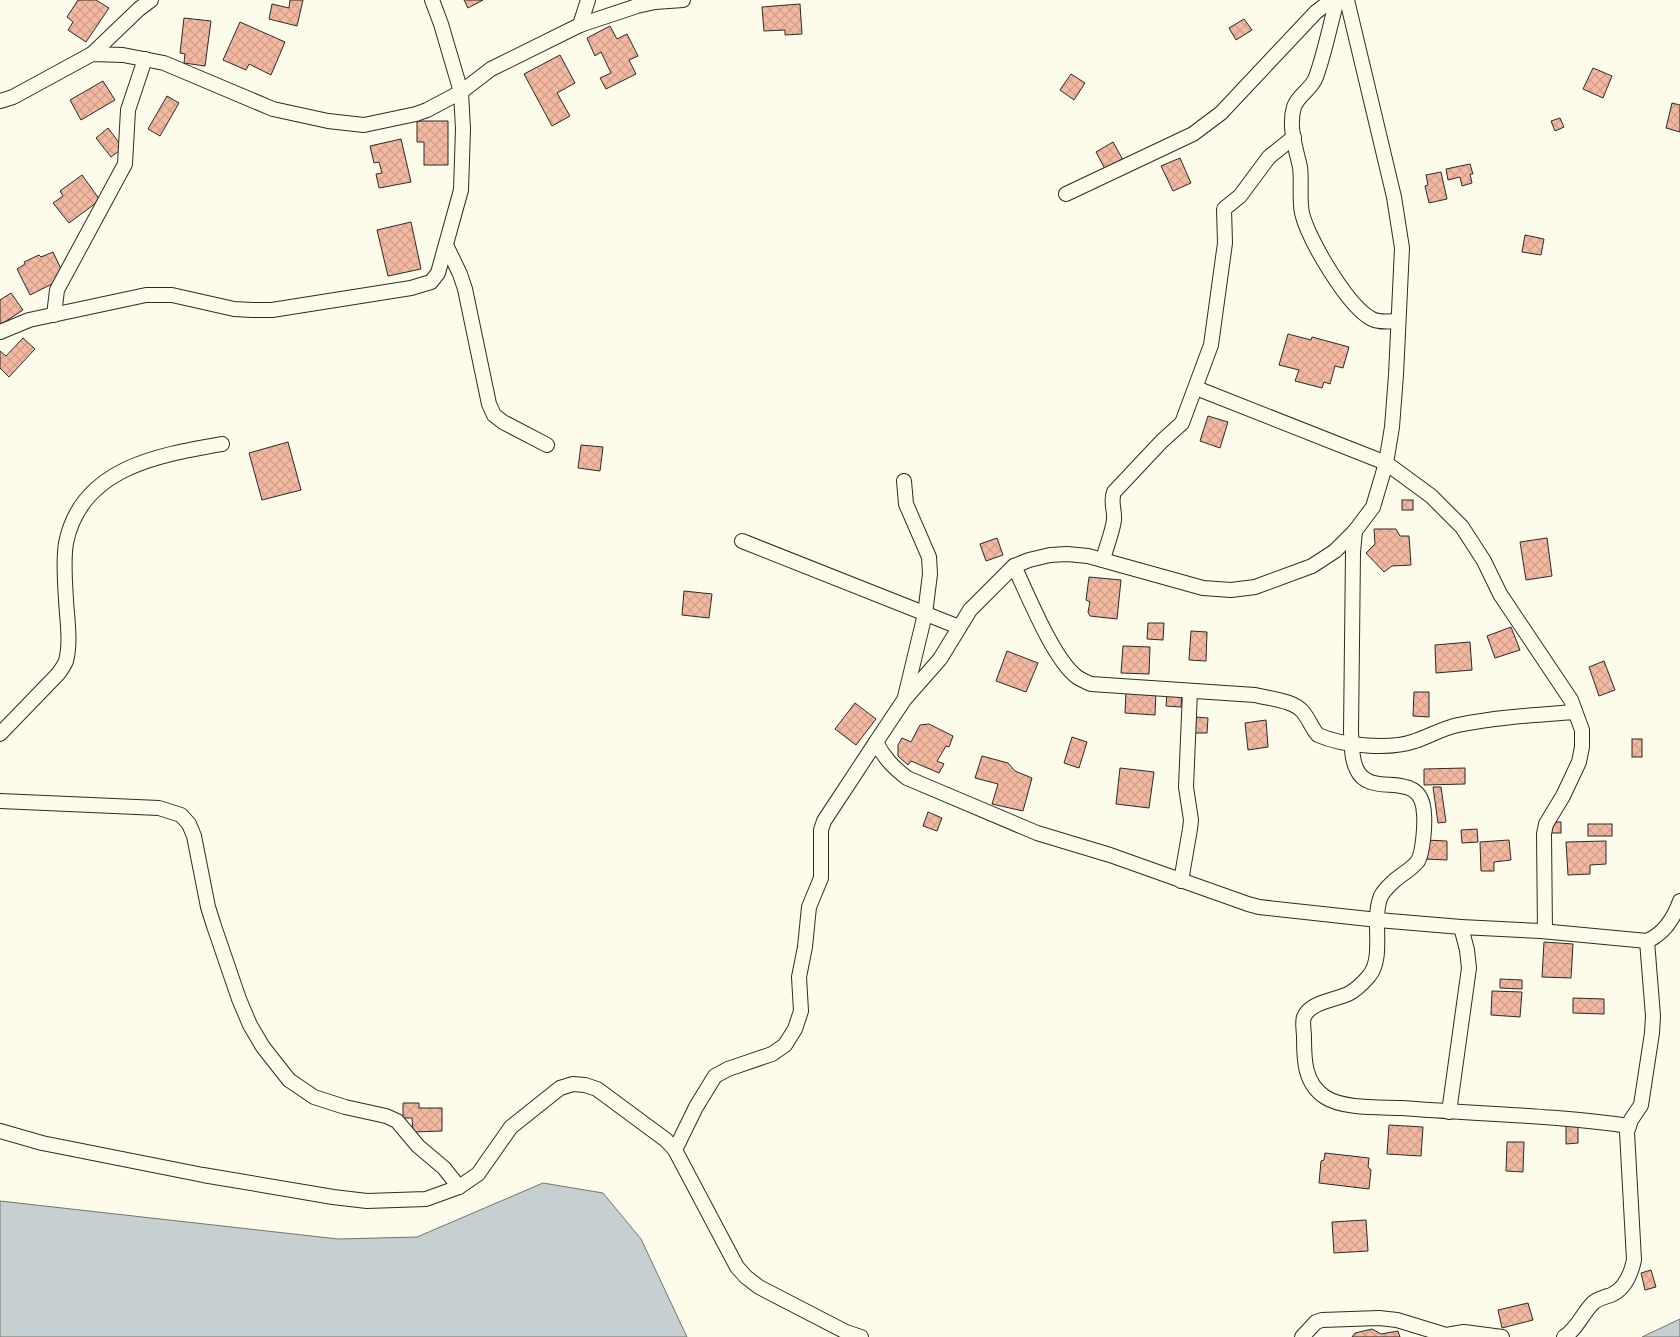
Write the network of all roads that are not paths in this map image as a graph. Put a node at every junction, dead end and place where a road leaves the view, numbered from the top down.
1 (151, 0) edge
2 (432, 0) edge
3 (588, 0) edge
4 (683, 0) edge
5 (1332, 0) edge
6 (1337, 0) edge
7 (1347, 0) edge
8 (580, 25) junction
9 (92, 54) junction
10 (145, 60) junction
11 (461, 92) junction
12 (0, 101) edge
13 (1294, 137) junction
14 (1066, 194) dead end
15 (446, 245) junction
16 (54, 315) junction
17 (1398, 321) junction
18 (0, 332) edge
19 (1196, 388) junction
20 (222, 444) dead end
21 (548, 445) dead end
22 (1386, 463) junction
23 (904, 480) dead end
24 (1355, 531) junction
25 (742, 542) dead end
26 (1102, 560) junction
27 (1014, 566) junction
28 (925, 614) junction
29 (959, 627) junction
30 (1190, 691) junction
31 (904, 700) junction
32 (1575, 712) junction
33 (0, 734) edge
34 (876, 742) junction
35 (1352, 744) junction
36 (0, 800) edge
37 (1181, 881) junction
38 (1680, 901) edge
39 (1378, 920) junction
40 (1461, 927) junction
41 (1545, 931) junction
42 (1646, 941) junction
43 (1450, 1112) junction
44 (1629, 1126) junction
45 (0, 1131) edge
46 (675, 1150) junction
47 (459, 1186) junction
48 (861, 1337) edge
49 (1302, 1337) edge
50 (1502, 1337) edge
51 (1564, 1337) edge

1 - 9 street
2 - 11 street
3 - 8 street
4 - 8 street
5 - 14 street
6 - 13 street
7 - 17 street
8 - 11 street
9 - 10 street
9 - 12 street
10 - 11 street
10 - 16 street
11 - 15 street
13 - 17 street
13 - 19 street
15 - 16 street
15 - 21 street
16 - 18 street
17 - 22 street
19 - 22 street
19 - 26 street
20 - 33 street
22 - 24 street
22 - 32 street
23 - 28 street
24 - 26 street
24 - 35 street
25 - 28 street
26 - 27 street
27 - 29 street
27 - 30 street
28 - 29 street
28 - 31 street
29 - 31 street
30 - 35 street
30 - 37 street
31 - 34 street
32 - 35 street
32 - 41 street
34 - 37 street
34 - 46 street
35 - 39 street
36 - 47 street
37 - 39 street
38 - 42 street
39 - 40 street
39 - 43 street
40 - 41 street
40 - 43 street
41 - 42 street
42 - 44 street
43 - 44 street
44 - 51 street
45 - 47 street
46 - 47 street
46 - 48 street
49 - 50 street

